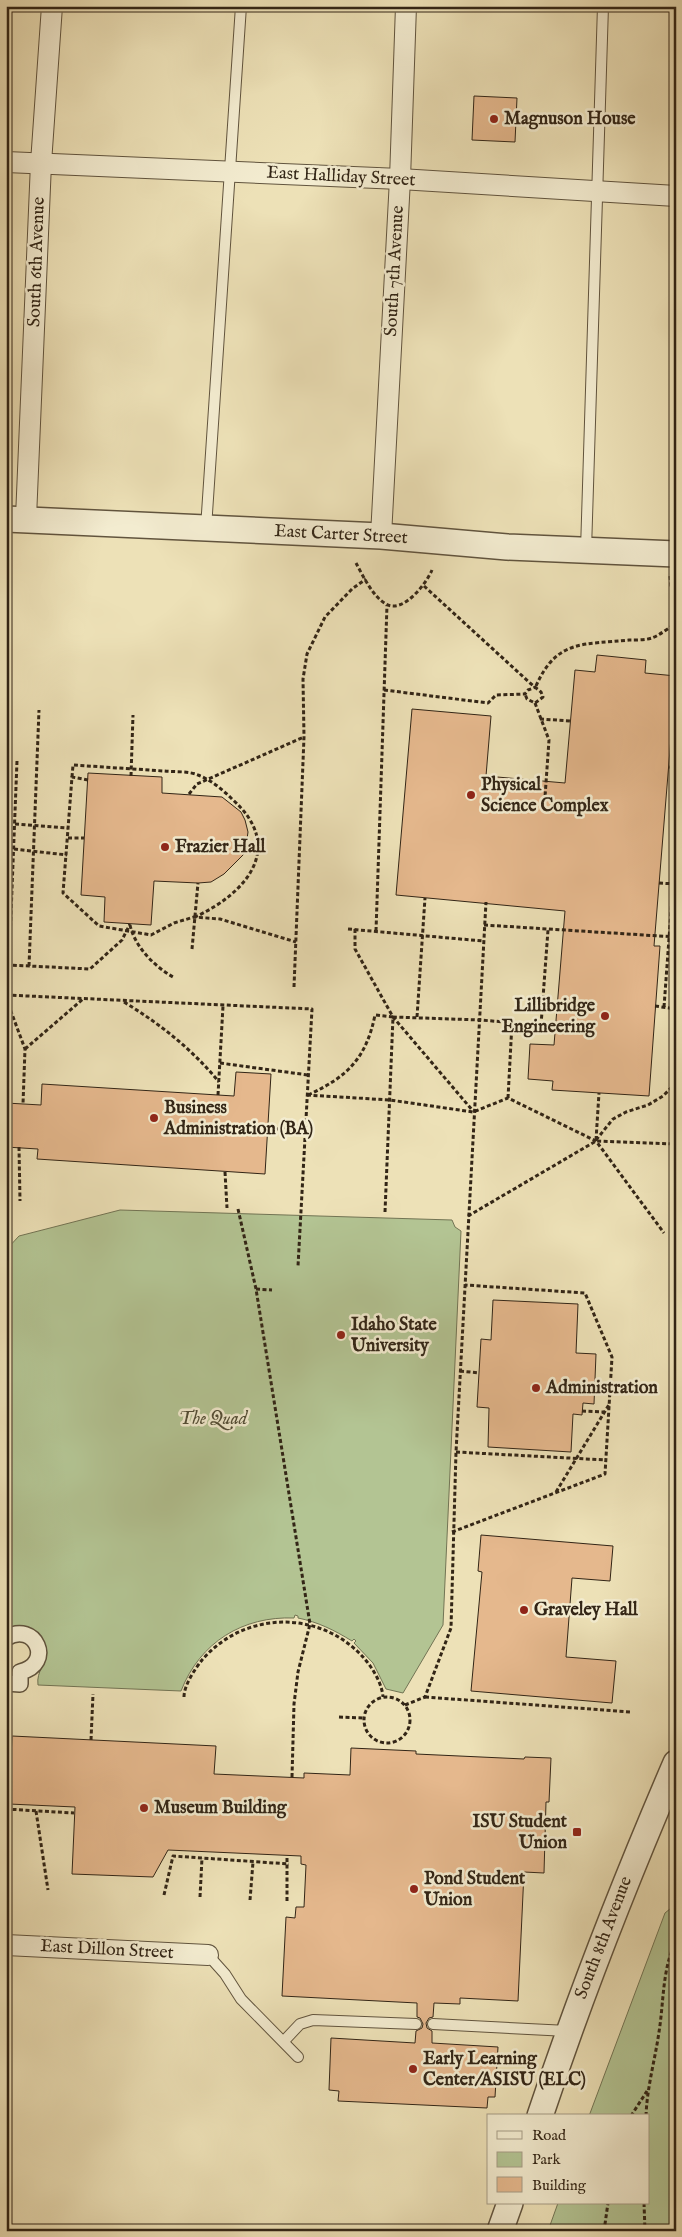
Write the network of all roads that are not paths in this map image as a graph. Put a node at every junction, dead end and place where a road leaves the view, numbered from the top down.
1 (52, 6) edge
2 (241, 6) edge
3 (406, 6) edge
4 (603, 6) edge
5 (6, 162) edge
6 (41, 163) junction
7 (229, 172) junction
8 (400, 179) junction
9 (597, 192) junction
10 (676, 196) edge
11 (16, 518) edge
12 (206, 528) junction
13 (381, 536) junction
14 (586, 550) junction
15 (672, 562) edge
16 (6, 1638) edge
17 (6, 1683) edge
18 (676, 1763) edge
19 (6, 1945) edge
20 (208, 1955) joint
21 (416, 2024) dead end
22 (433, 2024) dead end
23 (568, 2031) junction
24 (284, 2041) junction
25 (298, 2057) dead end
26 (541, 2114) edge
27 (510, 2204) edge
28 (500, 2231) edge

1 - 6 street, South 6th Avenue
2 - 7 lane
3 - 8 street, South 7th Avenue
4 - 9 lane
5 - 6 street, East Halliday Street
6 - 7 street, East Halliday Street
6 - 11 street, South 6th Avenue
7 - 8 street, East Halliday Street
7 - 12 lane
8 - 9 street, East Halliday Street
8 - 13 street, South 7th Avenue
9 - 10 street, East Halliday Street
9 - 14 lane
11 - 12 street, East Carter Street
12 - 13 street, East Carter Street
13 - 14 street, East Carter Street
14 - 15 street, East Carter Street
16 - 17 street
18 - 23 street, South 8th Avenue
19 - 20 street, East Dillon Street
20 - 24 lane
21 - 24 lane
22 - 23 lane
23 - 26 street, South 8th Avenue
24 - 25 lane
27 - 28 street

